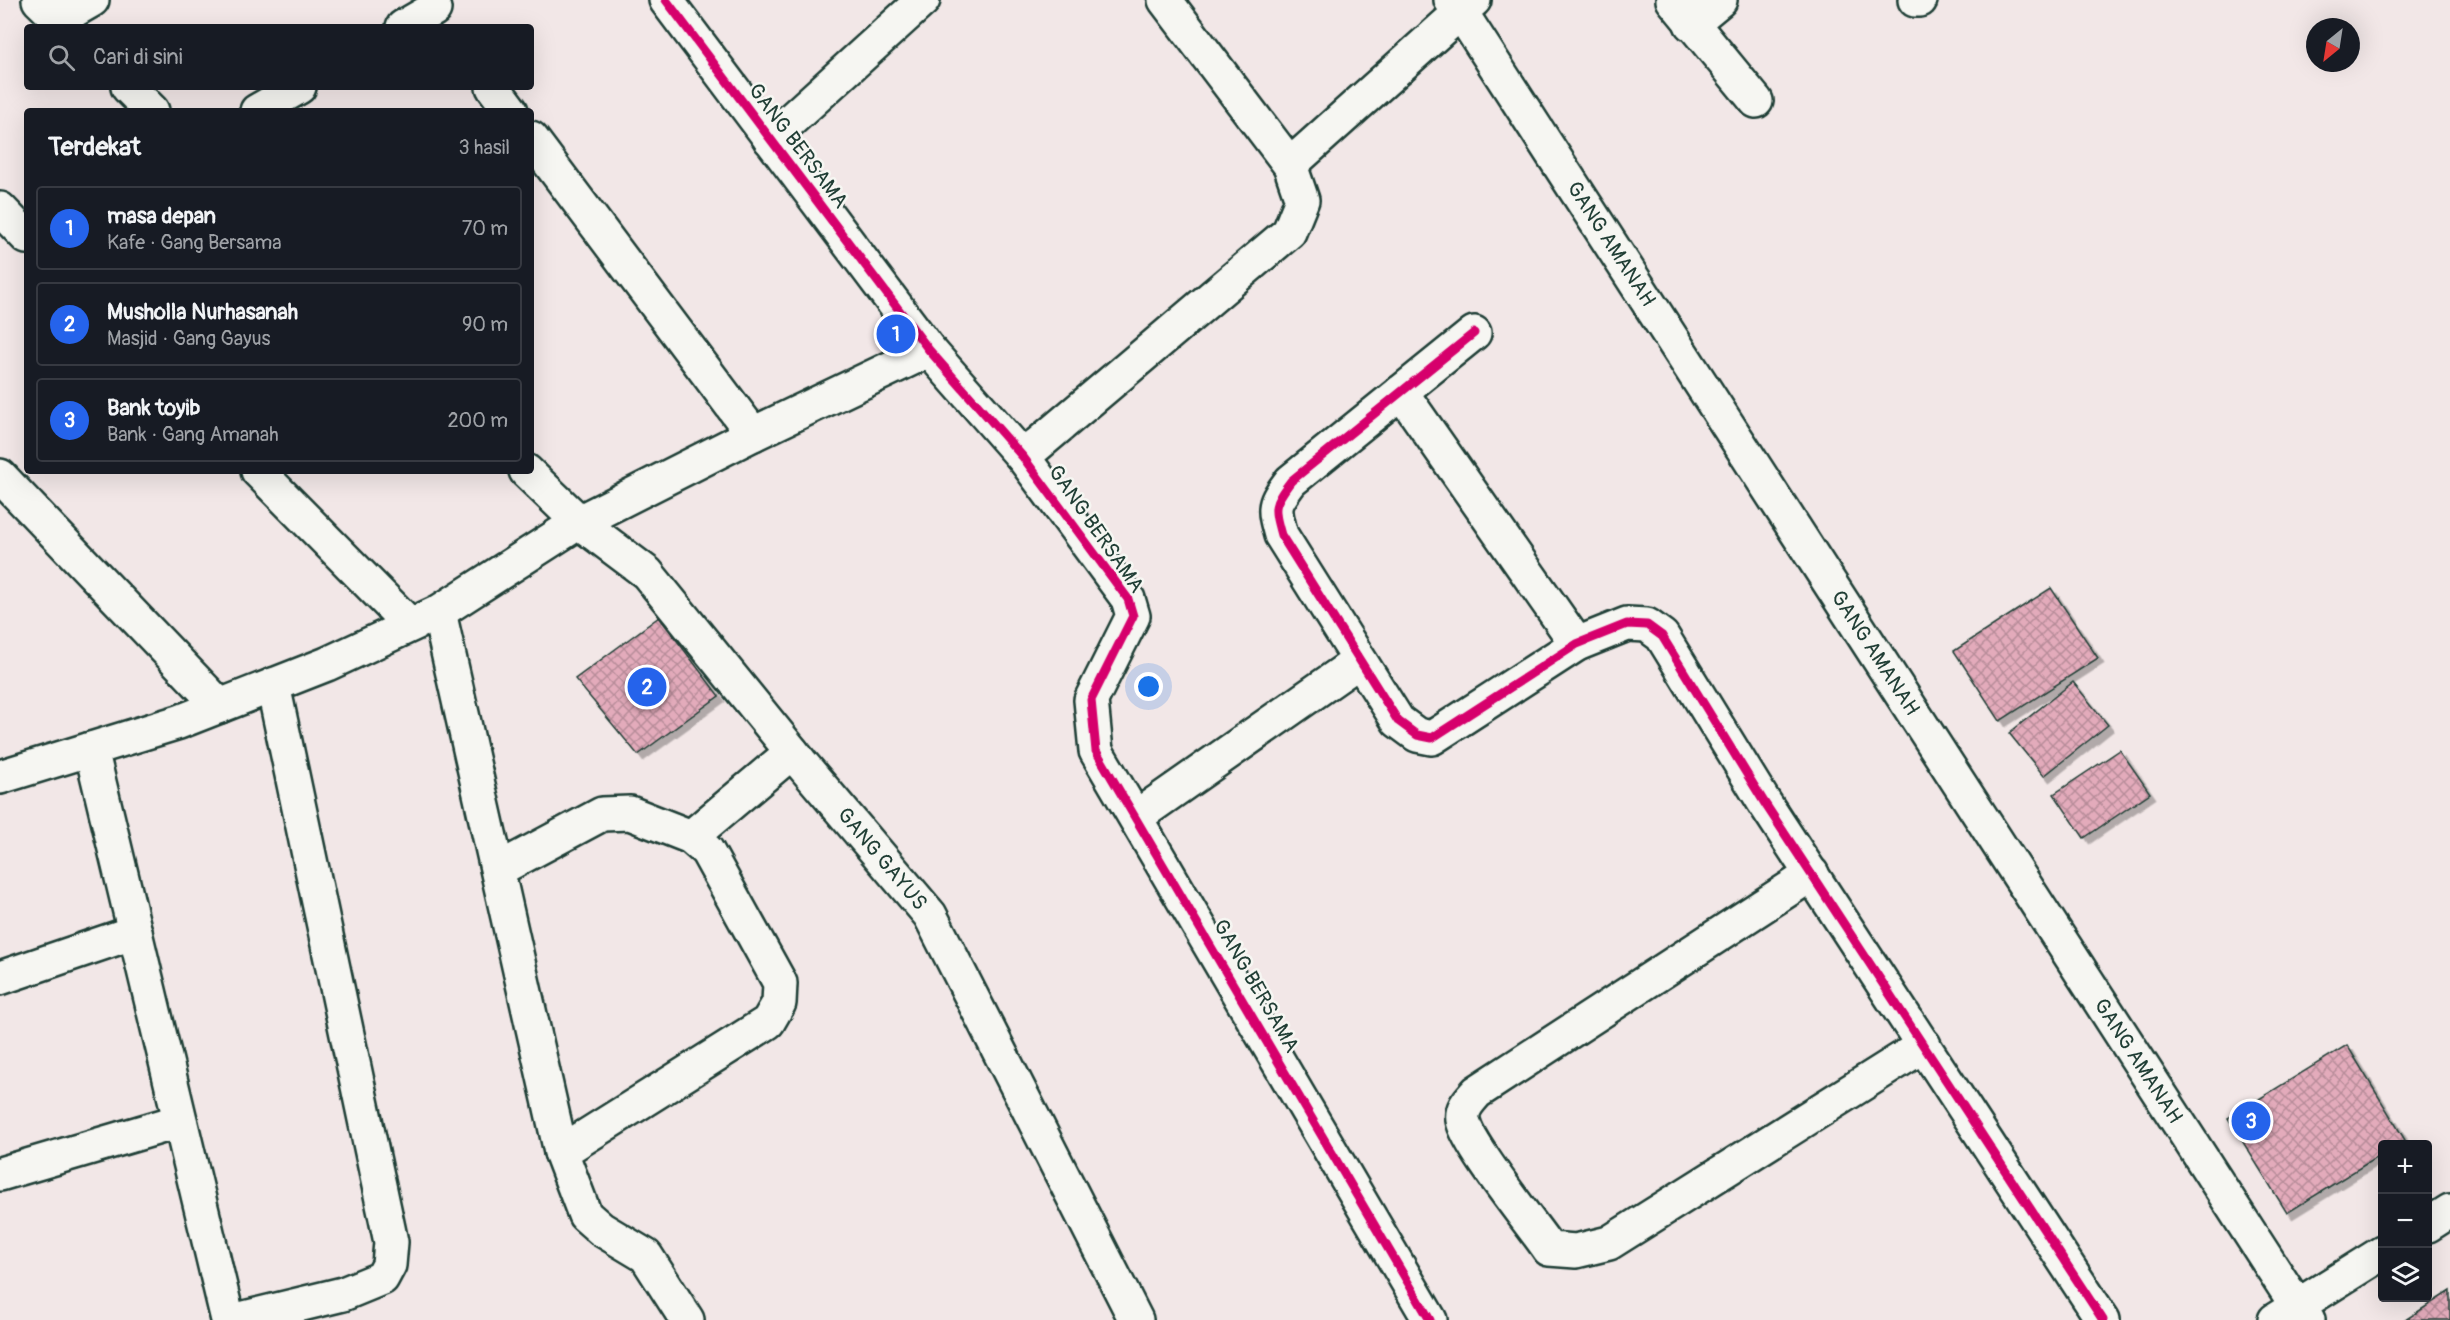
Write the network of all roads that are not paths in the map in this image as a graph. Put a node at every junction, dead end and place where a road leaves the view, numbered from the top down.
1 (92, 0) edge
2 (666, 0) edge
3 (923, 0) edge
4 (1165, 0) edge
5 (1720, 0) edge
6 (1915, 0) edge
7 (1920, 0) edge
8 (1462, 4) edge
9 (436, 12) edge
10 (1682, 12) edge
11 (55, 15) edge
12 (410, 24) edge
13 (131, 90) edge
14 (294, 90) edge
15 (495, 90) edge
16 (1756, 101) dead end
17 (150, 108) edge
18 (262, 108) edge
19 (509, 108) edge
20 (770, 140) junction
21 (534, 142) edge
22 (1290, 165) junction
23 (0, 209) edge
24 (24, 234) edge
25 (1474, 333) dead end
26 (929, 350) junction
27 (1401, 392) junction
28 (753, 434) junction
29 (1023, 457) junction
30 (261, 474) edge
31 (529, 474) edge
32 (0, 476) edge
33 (579, 522) junction
34 (439, 612) junction
35 (410, 625) junction
36 (1577, 644) junction
37 (1359, 661) junction
38 (273, 685) junction
39 (220, 706) junction
40 (91, 749) junction
41 (792, 752) junction
42 (5, 769) edge
43 (1136, 817) junction
44 (691, 837) junction
45 (499, 869) junction
46 (1812, 874) junction
47 (135, 932) junction
48 (0, 978) edge
49 (1923, 1045) junction
50 (180, 1121) junction
51 (561, 1152) junction
52 (0, 1174) edge
53 (2450, 1210) edge
54 (2432, 1222) edge
55 (2378, 1256) edge
56 (2294, 1315) edge
57 (228, 1320) edge
58 (236, 1320) edge
59 (687, 1320) edge
60 (1136, 1320) edge
61 (1430, 1320) edge
62 (2103, 1320) edge

1 - 11 street
2 - 20 street, GANG BERSAMA
3 - 20 street
4 - 22 street
5 - 10 street
6 - 7 street
8 - 22 street
8 - 56 street, GANG AMANAH
9 - 12 street
10 - 16 street
13 - 17 street
14 - 18 street
15 - 19 street
20 - 26 street, GANG BERSAMA
21 - 28 street
22 - 29 street
23 - 24 street
25 - 27 street
26 - 28 street
26 - 29 street, GANG BERSAMA
27 - 36 street
27 - 37 street
28 - 33 street
29 - 43 street, GANG BERSAMA
30 - 35 street
31 - 33 street, GANG GAYUS
32 - 39 street
33 - 34 street
33 - 41 street, GANG GAYUS
34 - 35 street
34 - 45 street
35 - 38 street
36 - 37 street
36 - 46 street
37 - 43 street
38 - 39 street
38 - 58 street
39 - 40 street
40 - 42 street
40 - 47 street
41 - 44 street
41 - 60 street, GANG GAYUS
43 - 61 street, GANG BERSAMA
44 - 45 street
44 - 51 street
45 - 51 street
46 - 49 street
46 - 49 street
47 - 48 street
47 - 50 street
49 - 62 street
50 - 52 street
50 - 57 street
51 - 59 street
53 - 54 street
55 - 56 street

